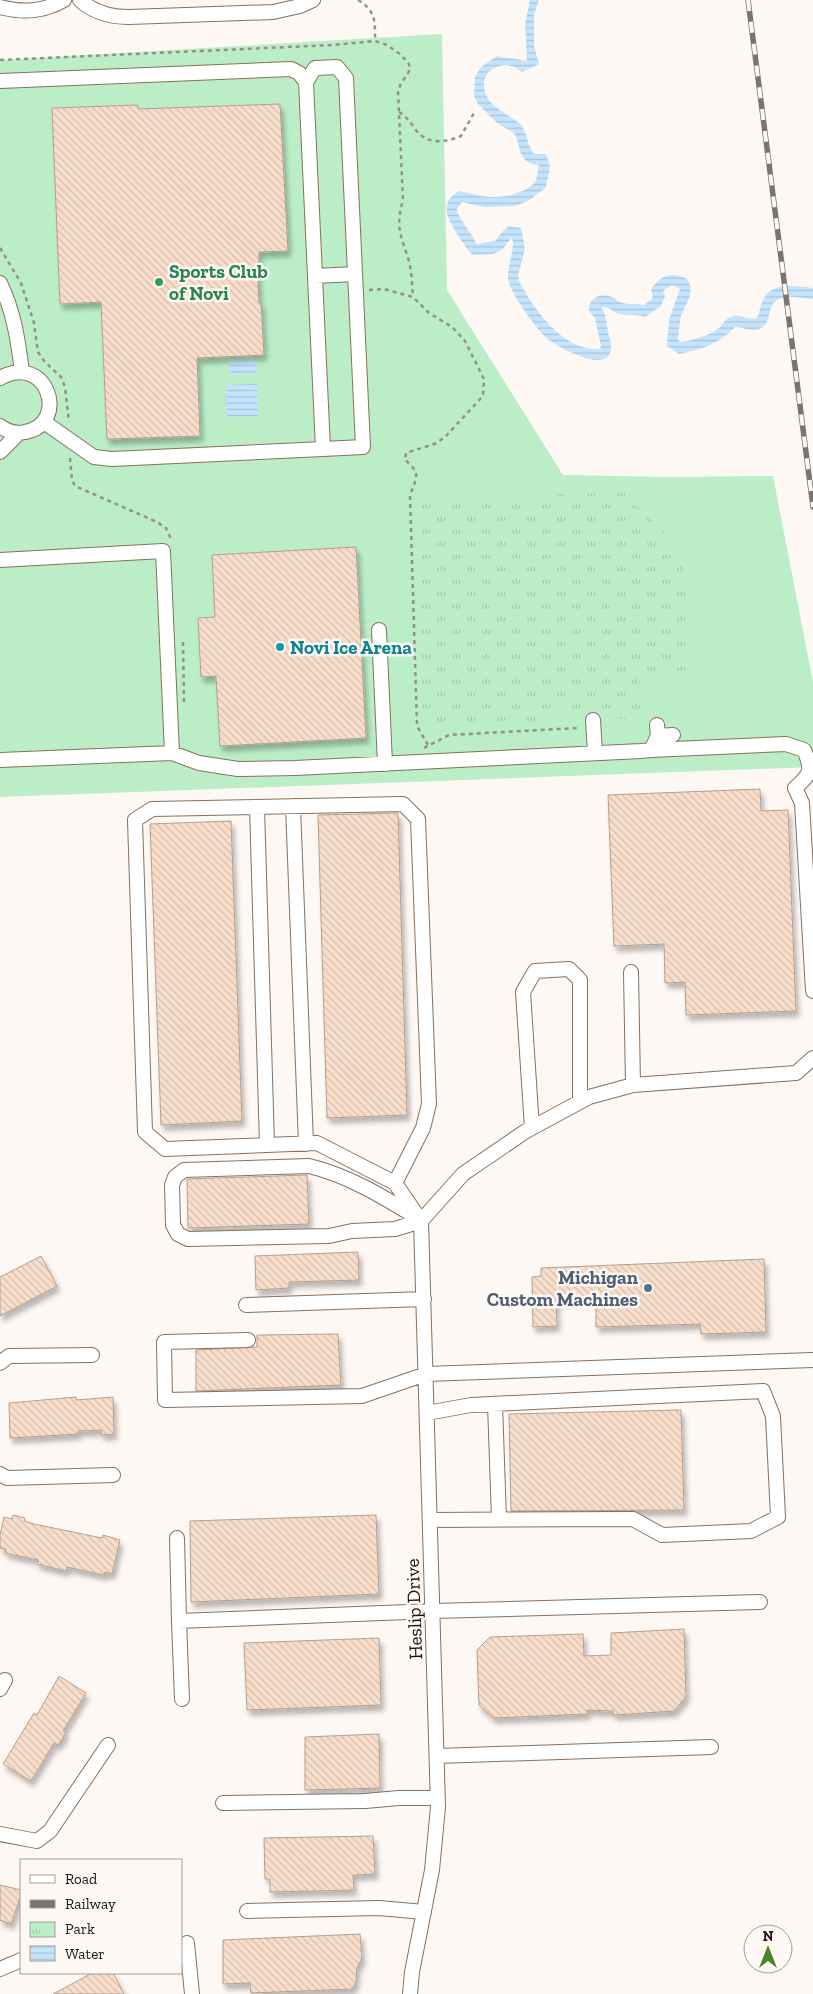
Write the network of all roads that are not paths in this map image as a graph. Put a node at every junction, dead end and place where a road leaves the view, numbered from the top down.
1 (64, 0) edge
2 (80, 0) edge
3 (313, 0) edge
4 (0, 7) edge
5 (0, 81) edge
6 (306, 82) junction
7 (355, 274) junction
8 (314, 276) junction
9 (0, 283) edge
10 (22, 372) junction
11 (0, 378) edge
12 (44, 422) junction
13 (0, 426) edge
14 (18, 434) junction
15 (322, 449) junction
16 (0, 452) edge
17 (0, 560) edge
18 (378, 630) dead end
19 (593, 720) dead end
20 (673, 735) dead end
21 (651, 750) junction
22 (172, 753) junction
23 (595, 753) junction
24 (0, 760) edge
25 (385, 764) junction
26 (293, 806) junction
27 (257, 807) junction
28 (631, 972) dead end
29 (813, 991) edge
30 (813, 1058) edge
31 (633, 1084) junction
32 (580, 1101) junction
33 (532, 1128) junction
34 (306, 1144) junction
35 (267, 1145) junction
36 (395, 1183) junction
37 (421, 1220) junction
38 (424, 1299) junction
39 (246, 1305) dead end
40 (248, 1340) dead end
41 (92, 1355) dead end
42 (813, 1360) edge
43 (0, 1363) edge
44 (426, 1374) junction
45 (495, 1404) junction
46 (427, 1413) junction
47 (0, 1474) edge
48 (113, 1475) dead end
49 (499, 1519) junction
50 (431, 1520) junction
51 (177, 1538) dead end
52 (760, 1602) dead end
53 (433, 1611) junction
54 (179, 1621) junction
55 (182, 1699) dead end
56 (108, 1745) dead end
57 (711, 1748) dead end
58 (437, 1756) junction
59 (438, 1798) junction
60 (223, 1803) dead end
61 (0, 1834) edge
62 (247, 1911) dead end
63 (424, 1912) junction
64 (188, 1942) dead end
65 (20, 1960) edge
66 (0, 1969) edge
67 (192, 1994) edge
68 (410, 1994) edge

1 - 4 street
2 - 3 street
5 - 6 street
6 - 7 street
6 - 8 street
7 - 8 street
7 - 15 street
8 - 15 street
9 - 10 street
10 - 11 street
10 - 12 street
12 - 14 street
12 - 15 street
13 - 14 street
14 - 16 street
17 - 22 street
18 - 25 street
19 - 23 street
20 - 21 street
21 - 23 street
21 - 29 street
22 - 24 street
22 - 25 street
23 - 25 street
26 - 27 street
26 - 34 street
26 - 36 street
27 - 35 street
27 - 35 street
28 - 31 street
30 - 31 street
31 - 32 street
32 - 33 street
32 - 33 street
33 - 37 street
34 - 35 street
34 - 36 street
36 - 37 street
37 - 37 street
37 - 38 street, Heslip Drive
38 - 39 street
38 - 44 street, Heslip Drive
40 - 44 street
41 - 43 street
42 - 44 street
44 - 46 street, Heslip Drive
45 - 46 street
45 - 49 street
45 - 49 street
46 - 50 street, Heslip Drive
47 - 48 street
49 - 50 street
50 - 53 street, Heslip Drive
51 - 54 street
52 - 53 street
53 - 54 street
53 - 58 street, Heslip Drive
54 - 55 street
56 - 61 street
57 - 58 street
58 - 59 street, Heslip Drive
59 - 60 street
59 - 63 street, Heslip Drive
62 - 63 street
63 - 68 street, Heslip Drive
64 - 67 street
65 - 66 street

